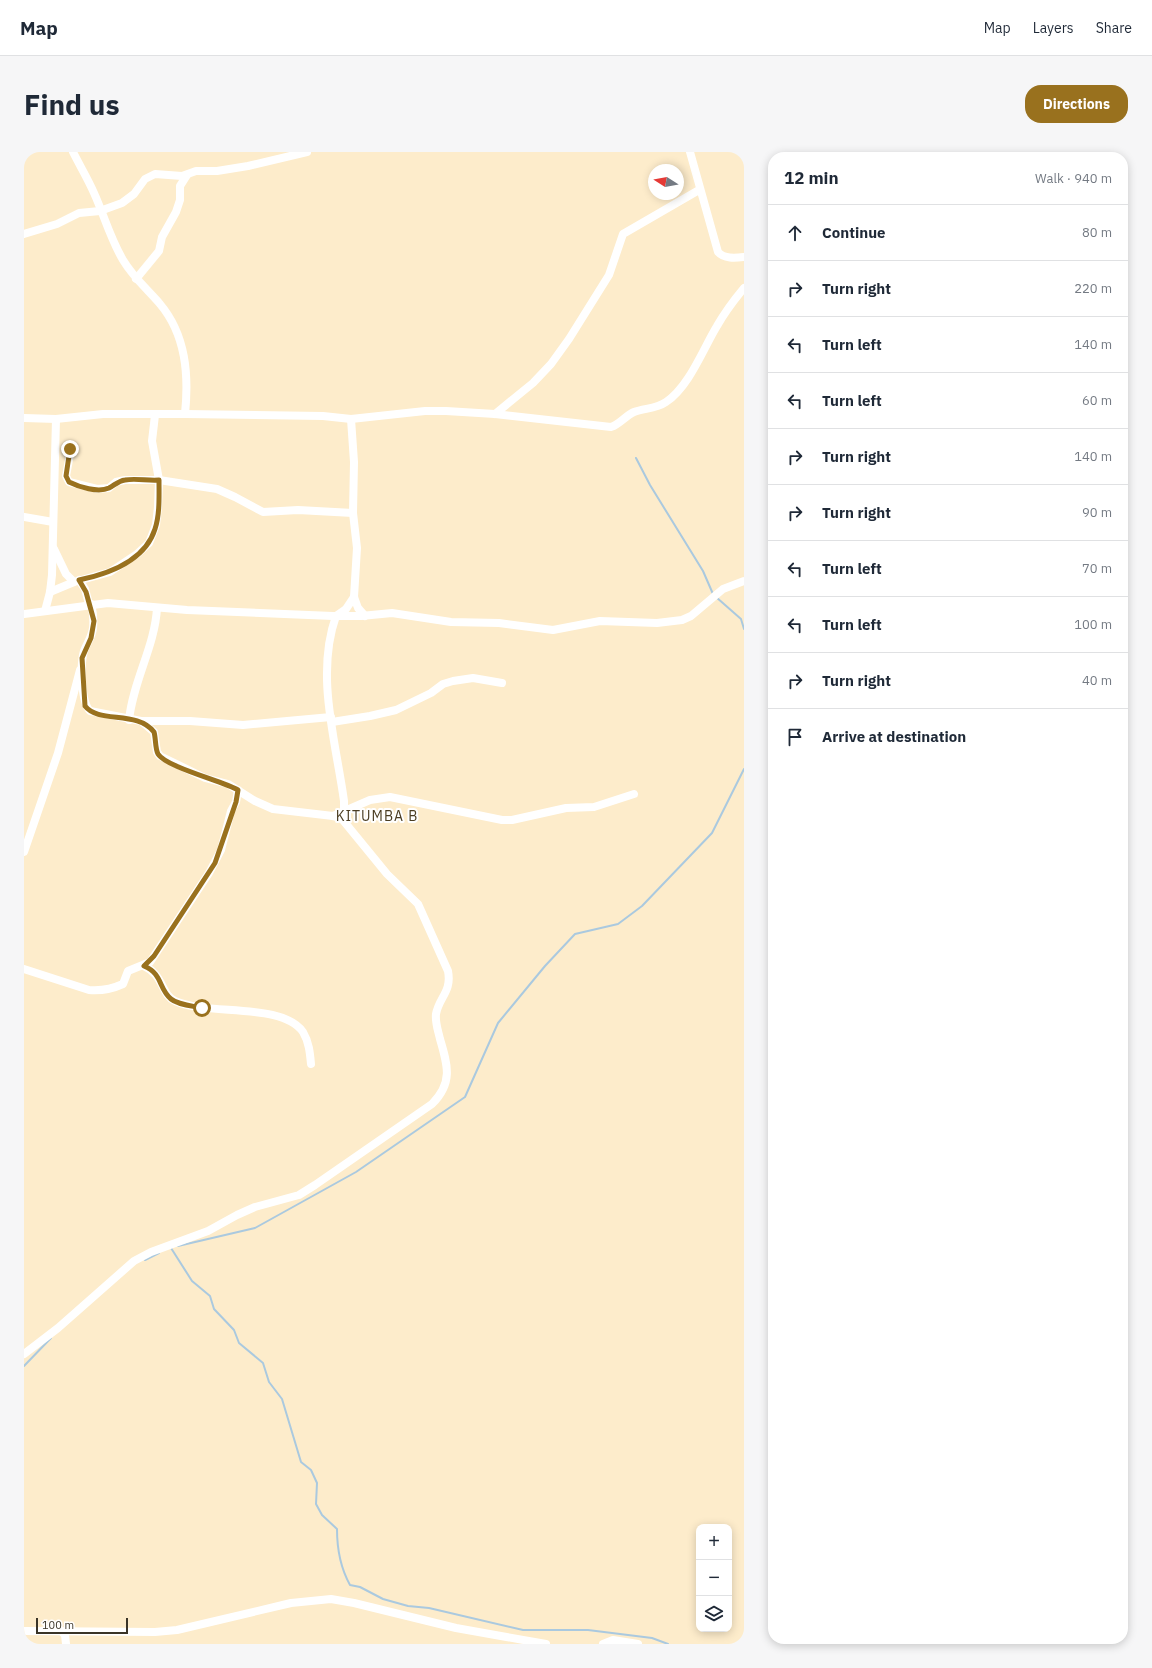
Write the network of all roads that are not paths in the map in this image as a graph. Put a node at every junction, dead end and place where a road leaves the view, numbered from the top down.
1 (73, 152) edge
2 (307, 152) edge
3 (690, 152) edge
4 (187, 175) junction
5 (699, 190) junction
6 (100, 211) junction
7 (24, 234) edge
8 (744, 257) edge
9 (136, 279) junction
10 (744, 288) edge
11 (185, 414) junction
12 (495, 414) junction
13 (155, 415) junction
14 (24, 418) edge
15 (56, 419) junction
16 (351, 419) junction
17 (70, 449) dead end
18 (159, 480) junction
19 (353, 513) junction
20 (24, 517) edge
21 (53, 522) junction
22 (52, 544) junction
23 (76, 581) junction
24 (744, 581) edge
25 (50, 592) junction
26 (354, 597) junction
27 (90, 604) junction
28 (157, 608) junction
29 (45, 611) junction
30 (24, 614) edge
31 (336, 616) junction
32 (365, 616) junction
33 (82, 663) junction
34 (502, 683) dead end
35 (332, 719) junction
36 (129, 720) junction
37 (141, 721) junction
38 (238, 790) junction
39 (634, 794) dead end
40 (344, 812) junction
41 (333, 816) junction
42 (346, 822) junction
43 (24, 852) edge
44 (144, 966) junction
45 (24, 969) edge
46 (312, 1064) dead end
47 (24, 1354) edge
48 (24, 1631) edge
49 (61, 1631) junction
50 (66, 1644) edge
51 (546, 1644) edge
52 (603, 1644) edge
53 (638, 1644) edge

1 - 6 street
2 - 4 street
3 - 5 street
4 - 6 street
4 - 9 street
5 - 8 street
5 - 12 street
6 - 7 street
6 - 9 street
9 - 11 street
10 - 12 street
11 - 13 street
11 - 16 street
12 - 16 street
13 - 15 street
13 - 18 street
14 - 15 street
15 - 21 street
16 - 19 street
17 - 18 street
18 - 19 street
18 - 23 street
19 - 26 street
20 - 21 street
21 - 22 street
22 - 23 street
22 - 25 street
23 - 25 street
23 - 27 street
24 - 32 street
25 - 29 street
26 - 31 street
26 - 32 street
27 - 28 street
27 - 29 street
27 - 33 street
28 - 31 street
28 - 36 street
29 - 30 street
31 - 32 street
31 - 35 street
33 - 36 street
33 - 43 street
34 - 35 street
35 - 37 street
35 - 40 street
36 - 37 street
37 - 38 street
38 - 41 street
38 - 44 street
39 - 40 street
40 - 41 street
40 - 42 street
41 - 42 street
42 - 47 street
44 - 45 street
44 - 46 street
48 - 49 street
49 - 50 street
49 - 51 street
52 - 53 street

